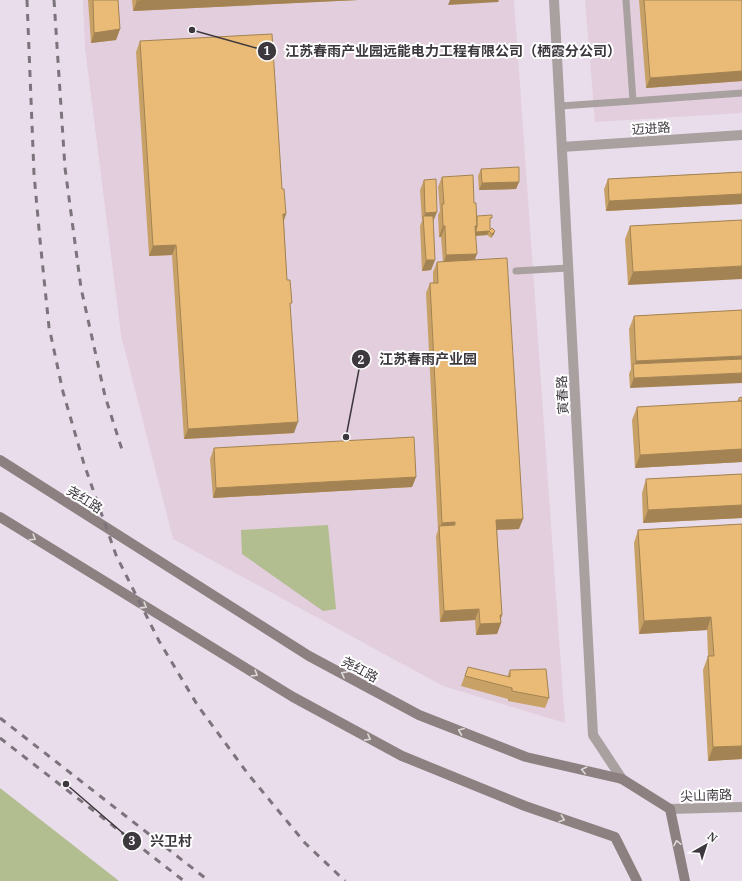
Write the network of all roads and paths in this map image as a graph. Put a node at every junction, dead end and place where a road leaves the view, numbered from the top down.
1 (554, 0) edge
2 (626, 0) edge
3 (742, 94) edge
4 (633, 101) junction
5 (560, 106) junction
6 (742, 134) edge
7 (562, 147) junction
8 (568, 268) junction
9 (516, 271) dead end
10 (0, 460) edge
11 (0, 517) edge
12 (622, 779) junction
13 (742, 807) edge
14 (670, 809) junction
15 (637, 881) edge
16 (685, 881) edge

1 - 5 street, 寅春路
2 - 4 lane
3 - 4 lane
4 - 5 lane
5 - 7 street, 寅春路
6 - 7 street, 迈进路
7 - 8 street, 寅春路
8 - 9 lane
8 - 12 street, 寅春路
12 -> 10 main road, 尧红路
11 -> 15 main road
12 - 14 main road, 尧红路
13 - 14 street, 尖山南路
16 -> 14 main road

